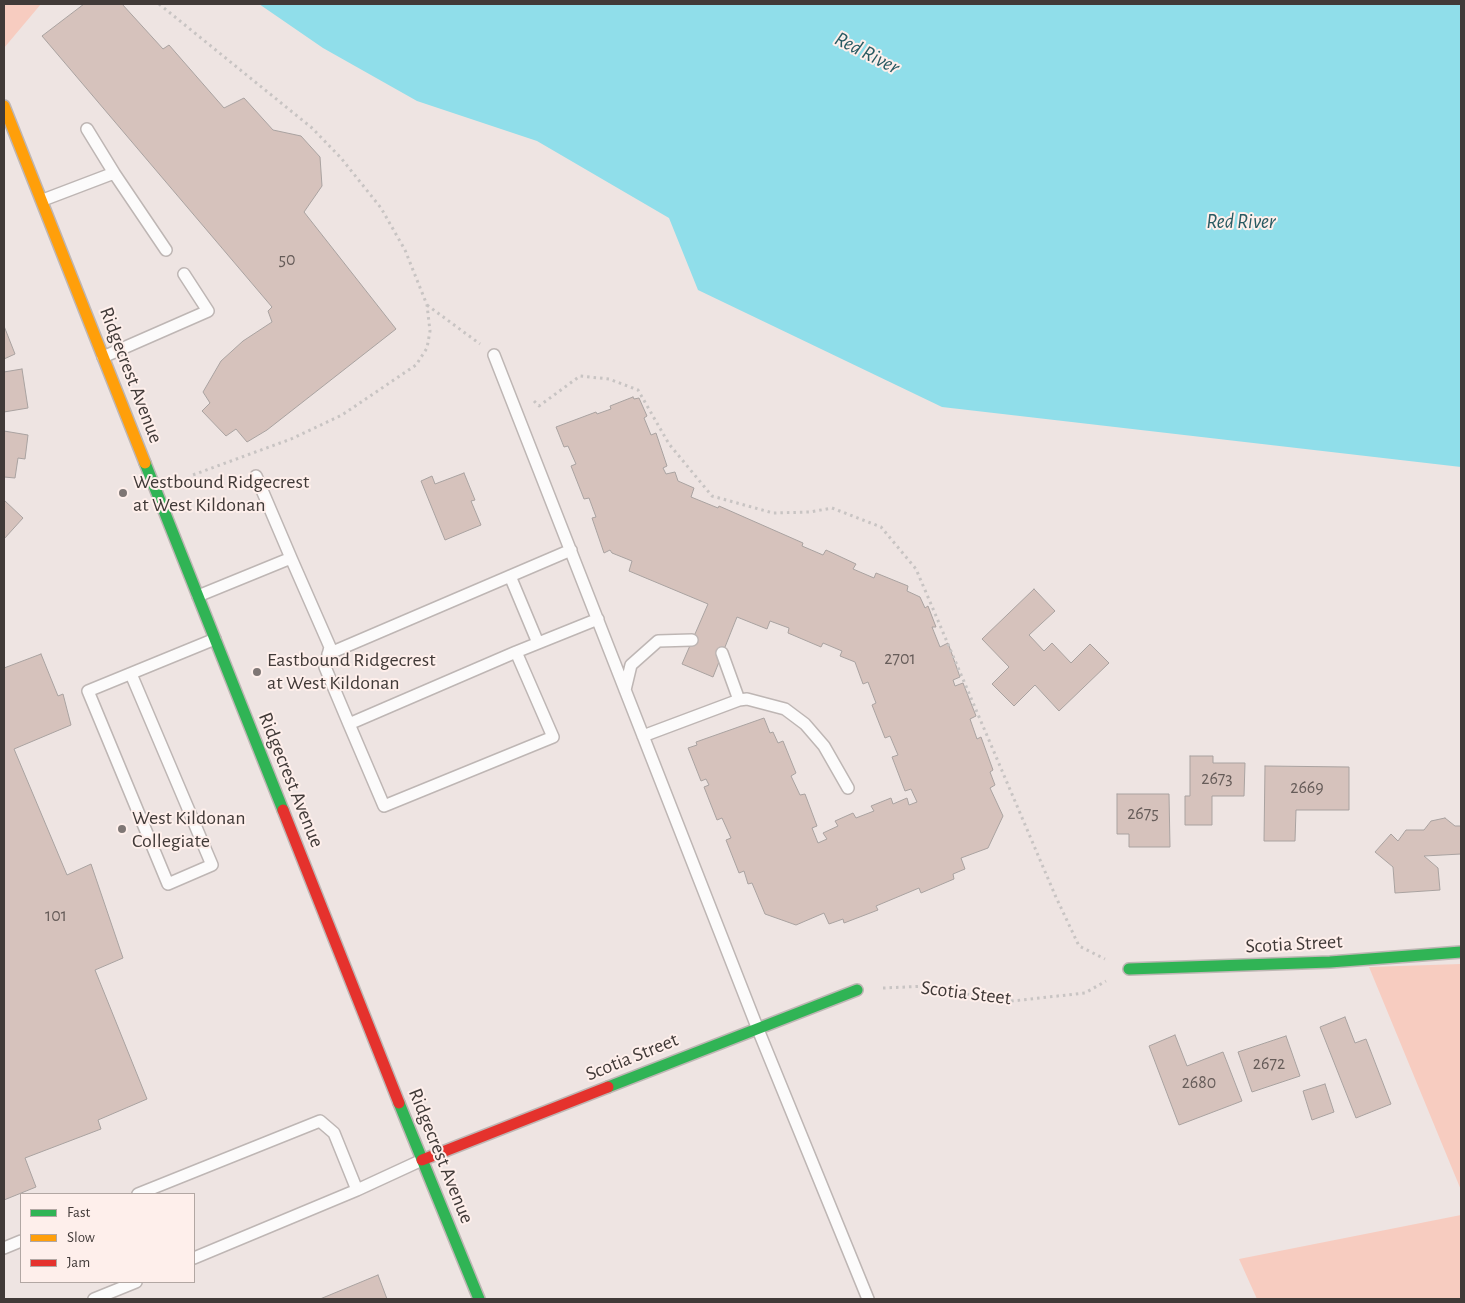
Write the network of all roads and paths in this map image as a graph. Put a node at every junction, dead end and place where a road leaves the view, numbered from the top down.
1 (158, 4) edge
2 (4, 106) edge
3 (86, 129) dead end
4 (114, 173) junction
5 (43, 200) junction
6 (166, 250) dead end
7 (184, 274) dead end
8 (427, 304) junction
9 (494, 355) joint
10 (103, 358) junction
11 (533, 399) dead end
12 (190, 476) dead end
13 (256, 476) dead end
14 (570, 550) junction
15 (291, 558) junction
16 (510, 576) junction
17 (198, 596) junction
18 (598, 619) junction
19 (215, 639) junction
20 (692, 640) dead end
21 (538, 643) junction
22 (516, 652) junction
23 (722, 653) dead end
24 (328, 654) junction
25 (131, 674) junction
26 (625, 690) junction
27 (740, 700) junction
28 (349, 724) junction
29 (643, 736) junction
30 (848, 788) dead end
31 (1461, 952) edge
32 (1129, 969) junction
33 (857, 990) joint
34 (757, 1027) junction
35 (422, 1160) junction
36 (358, 1190) junction
37 (140, 1193) edge
38 (20, 1241) edge
39 (4, 1248) edge
40 (195, 1258) edge
41 (134, 1283) edge
42 (94, 1299) edge
43 (479, 1299) edge
44 (868, 1299) edge

1 - 8 path
2 - 5 street, Ridgecrest Avenue
3 - 4 lane
4 - 5 lane
4 - 6 lane
5 - 10 street, Ridgecrest Avenue
7 - 10 lane
8 - 9 path
8 - 12 path
9 - 14 lane
10 - 17 street, Ridgecrest Avenue
11 - 32 path
13 - 15 lane
14 - 16 lane
14 - 18 lane
15 - 17 lane
15 - 24 lane
16 - 21 lane
16 - 24 lane
17 - 19 street, Ridgecrest Avenue
18 - 21 lane
18 - 26 lane
19 - 25 lane
19 - 35 street, Ridgecrest Avenue
20 - 26 lane
21 - 22 lane
22 - 28 lane
22 - 28 lane
23 - 27 lane
24 - 28 lane
25 - 25 lane
26 - 29 lane
27 - 29 lane
27 - 30 lane
29 - 34 lane
31 - 32 street, Scotia Street
32 - 33 path, Scotia Steet
33 - 34 street, Scotia Street
34 - 35 street, Scotia Street
34 - 44 lane
35 - 36 lane
35 - 43 street, Ridgecrest Avenue
36 - 37 lane
36 - 40 lane
38 - 39 lane
41 - 42 lane

